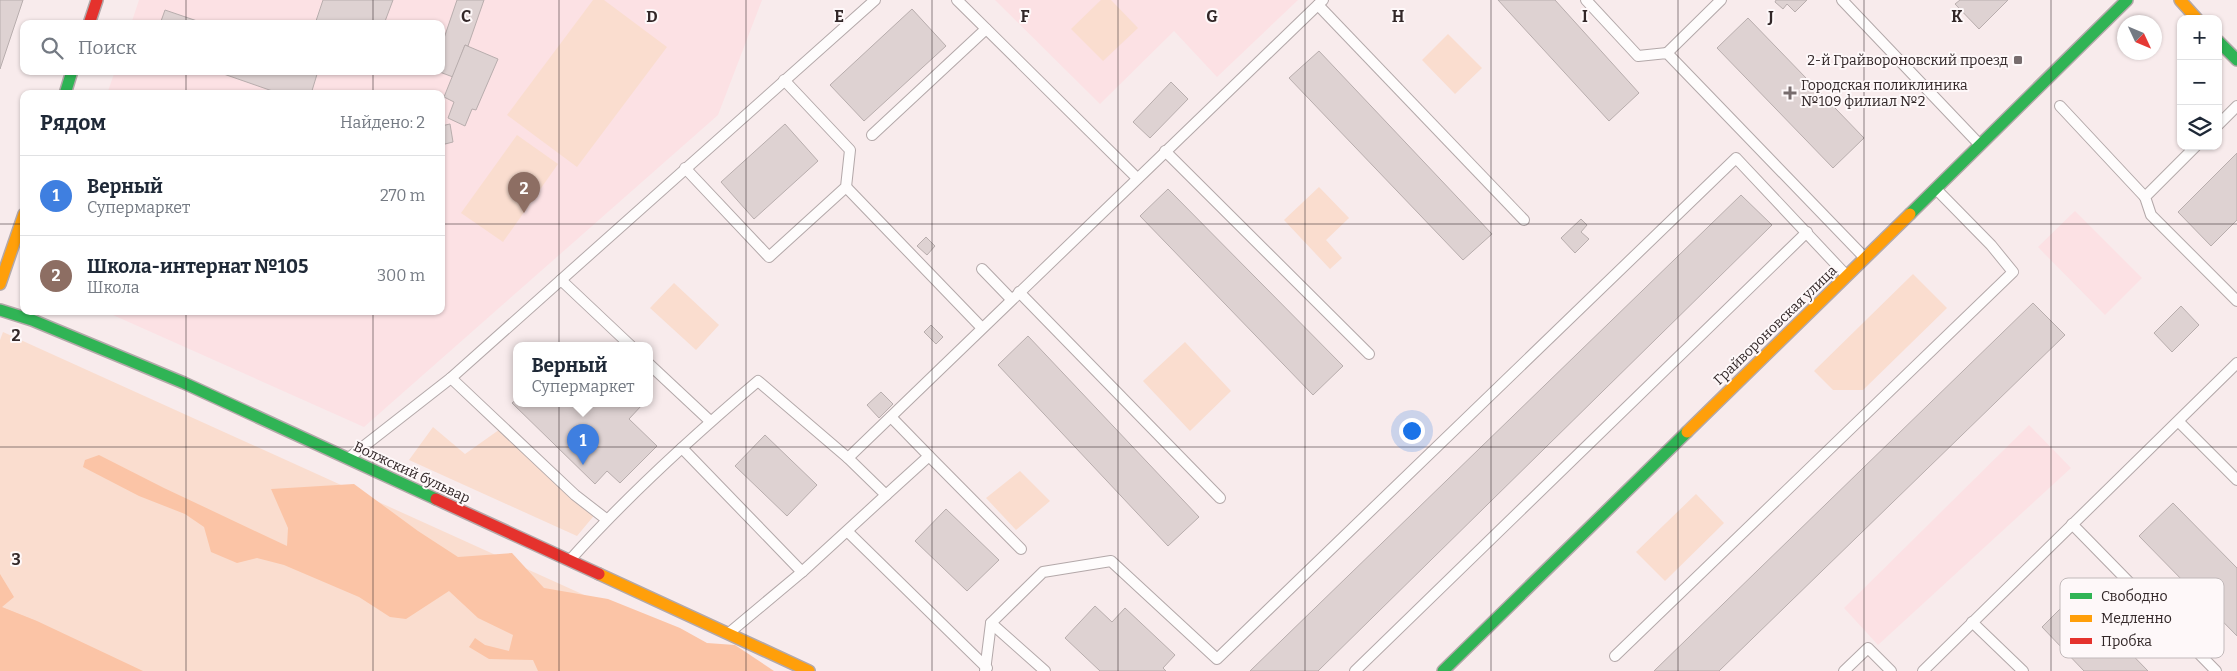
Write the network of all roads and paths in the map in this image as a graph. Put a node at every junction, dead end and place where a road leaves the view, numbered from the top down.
1 (97, 0) edge
2 (875, 0) edge
3 (957, 0) edge
4 (1586, 0) edge
5 (1722, 0) edge
6 (1842, 0) edge
7 (2127, 0) edge
8 (2180, 0) edge
9 (1320, 2) edge
10 (2193, 15) edge
11 (90, 20) edge
12 (986, 29) junction
13 (2222, 45) edge
14 (1667, 53) junction
15 (2237, 60) edge
16 (71, 75) edge
17 (784, 80) junction
18 (66, 90) edge
19 (2060, 106) dead end
20 (2237, 106) edge
21 (2222, 121) edge
22 (872, 135) dead end
23 (1981, 146) junction
24 (2192, 150) edge
25 (1165, 151) junction
26 (686, 168) junction
27 (1137, 178) junction
28 (846, 188) junction
29 (1936, 189) junction
30 (2145, 197) junction
31 (1524, 220) dead end
32 (20, 226) edge
33 (1807, 232) junction
34 (1865, 258) junction
35 (982, 269) dead end
36 (1847, 276) junction
37 (561, 280) junction
38 (0, 284) edge
39 (1015, 296) junction
40 (2237, 301) edge
41 (0, 310) edge
42 (982, 328) junction
43 (627, 342) edge
44 (1369, 354) dead end
45 (2237, 364) edge
46 (653, 368) edge
47 (451, 378) junction
48 (891, 417) junction
49 (710, 421) junction
50 (2179, 422) junction
51 (682, 448) junction
52 (929, 456) junction
53 (848, 458) junction
54 (347, 459) junction
55 (2237, 480) edge
56 (886, 495) junction
57 (1220, 498) dead end
58 (606, 519) junction
59 (2072, 524) junction
60 (848, 532) junction
61 (1021, 549) dead end
62 (570, 561) junction
63 (802, 572) junction
64 (2125, 578) edge
65 (1972, 622) junction
66 (991, 623) junction
67 (728, 634) junction
68 (1615, 656) dead end
69 (2203, 658) edge
70 (986, 669) edge
71 (809, 671) edge
72 (1045, 671) edge
73 (1355, 671) edge
74 (1443, 671) edge
75 (1844, 671) edge
76 (1891, 671) edge
77 (1923, 671) edge
78 (2023, 671) edge
79 (2216, 671) edge

1 - 11 main road
2 - 17 lane
3 - 12 lane
4 - 14 lane
5 - 14 lane
6 - 23 lane
7 - 23 main road, Грайвороновская улица
8 - 10 main road
9 - 25 lane
9 - 31 lane
12 - 22 lane
12 - 27 lane
13 - 15 main road
14 - 34 lane
16 - 18 main road
17 - 26 lane
17 - 28 lane
19 - 30 lane
20 - 21 lane
23 - 29 main road, Грайвороновская улица
24 - 30 lane
25 - 27 lane
25 - 44 lane
26 - 28 lane
26 - 37 lane
27 - 39 lane
28 - 42 lane
29 - 34 main road, Грайвороновская улица
29 - 68 lane
30 - 40 lane
32 - 38 main road
33 - 36 lane
33 - 66 lane
33 - 73 lane
34 - 36 main road, Грайвороновская улица
35 - 39 lane
36 - 74 main road, Грайвороновская улица
37 - 43 lane
37 - 47 lane
39 - 42 lane
39 - 57 lane
41 - 54 main road, Волжский бульвар
42 - 48 lane
45 - 50 lane
46 - 49 lane
47 - 54 lane
47 - 58 lane
48 - 52 lane
48 - 53 lane
49 - 51 lane
49 - 53 lane
50 - 55 lane
50 - 59 lane
51 - 58 lane
51 - 63 lane
52 - 56 lane
52 - 61 lane
53 - 56 lane
54 - 62 main road, Волжский бульвар
56 - 60 lane
58 - 62 lane
59 - 64 lane
59 - 65 lane
60 - 63 lane
60 - 70 lane
62 - 67 main road, Волжский бульвар
63 - 67 lane
65 - 77 lane
65 - 78 lane
66 - 70 lane
66 - 72 lane
67 - 71 main road, Волжский бульвар
69 - 79 lane
75 - 76 lane

